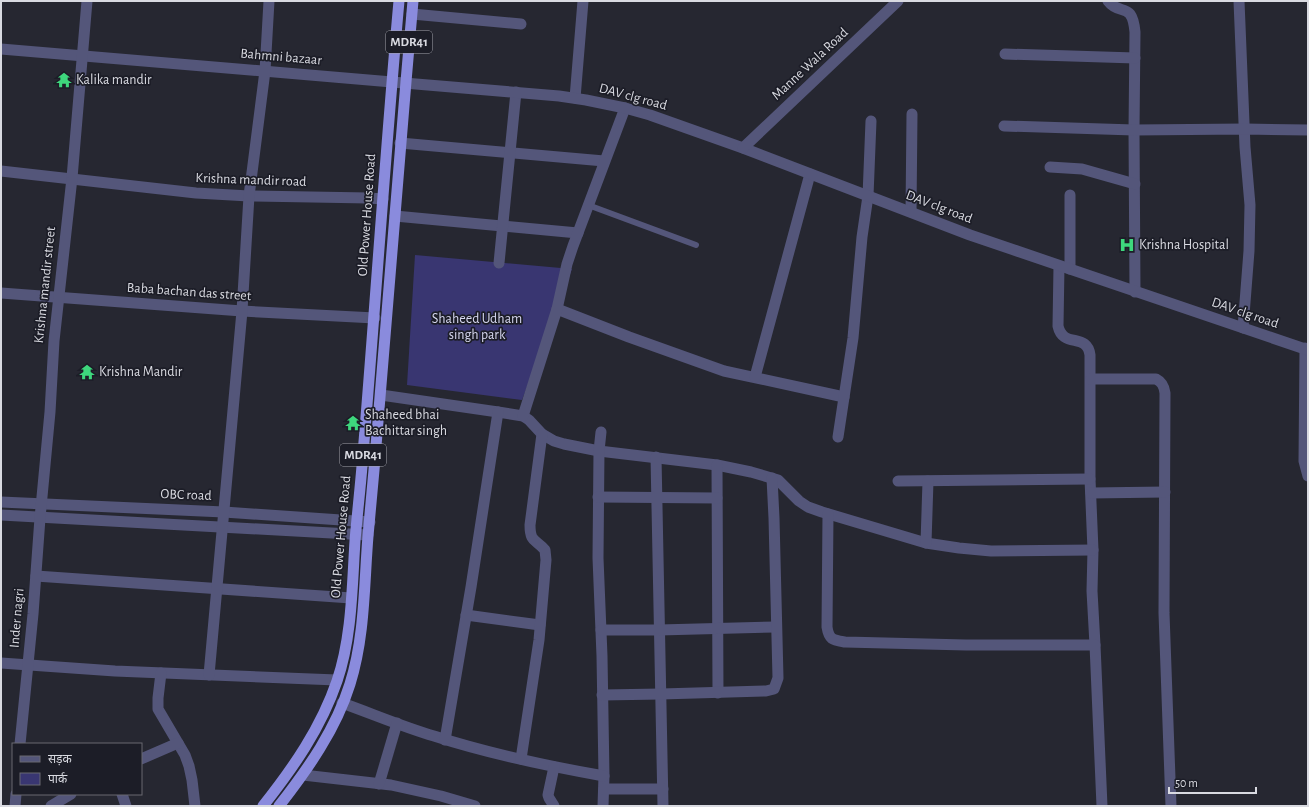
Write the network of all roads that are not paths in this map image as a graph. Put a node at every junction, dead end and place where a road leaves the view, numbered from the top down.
1 (86, 1) edge
2 (269, 1) edge
3 (399, 1) edge
4 (413, 1) edge
5 (583, 1) edge
6 (898, 1) edge
7 (1108, 1) edge
8 (1239, 1) edge
9 (412, 14) junction
10 (521, 24) dead end
11 (1, 49) edge
12 (1005, 54) dead end
13 (83, 56) junction
14 (1134, 58) junction
15 (265, 71) junction
16 (392, 82) junction
17 (405, 82) junction
18 (516, 92) junction
19 (559, 96) joint
20 (575, 98) junction
21 (625, 108) junction
22 (912, 114) dead end
23 (871, 121) dead end
24 (1004, 126) dead end
25 (1245, 129) junction
26 (1134, 130) junction
27 (1308, 130) edge
28 (400, 143) junction
29 (743, 148) junction
30 (510, 153) junction
31 (604, 161) junction
32 (1050, 167) dead end
33 (1, 171) edge
34 (810, 174) junction
35 (72, 178) junction
36 (1135, 184) junction
37 (1070, 195) dead end
38 (249, 196) junction
39 (868, 196) junction
40 (383, 199) junction
41 (588, 205) junction
42 (910, 212) junction
43 (395, 216) junction
44 (502, 226) junction
45 (578, 233) junction
46 (696, 245) dead end
47 (499, 263) dead end
48 (1059, 266) junction
49 (1070, 269) junction
50 (1135, 292) junction
51 (1, 293) edge
52 (58, 297) junction
53 (557, 309) junction
54 (242, 311) junction
55 (375, 318) junction
56 (1243, 328) junction
57 (1306, 349) edge
58 (755, 378) junction
59 (1091, 379) junction
60 (381, 395) junction
61 (844, 397) junction
62 (498, 412) junction
63 (523, 416) junction
64 (601, 432) dead end
65 (542, 434) junction
66 (838, 438) dead end
67 (599, 451) junction
68 (656, 457) junction
69 (717, 465) junction
70 (1308, 476) edge
71 (772, 478) junction
72 (928, 480) junction
73 (1090, 480) junction
74 (898, 481) dead end
75 (1165, 492) junction
76 (1091, 493) junction
77 (598, 497) junction
78 (657, 497) junction
79 (717, 498) junction
80 (1, 502) edge
81 (41, 504) junction
82 (224, 512) junction
83 (828, 514) junction
84 (1, 515) edge
85 (40, 518) junction
86 (358, 522) junction
87 (370, 522) junction
88 (222, 527) junction
89 (356, 534) junction
90 (368, 535) junction
91 (926, 543) junction
92 (1093, 550) junction
93 (36, 576) junction
94 (216, 589) junction
95 (351, 598) junction
96 (466, 615) junction
97 (540, 625) junction
98 (776, 627) junction
99 (718, 628) junction
100 (601, 630) junction
101 (660, 630) junction
102 (1095, 645) junction
103 (1, 662) edge
104 (28, 664) junction
105 (161, 673) junction
106 (209, 675) junction
107 (337, 680) junction
108 (718, 693) junction
109 (661, 694) junction
110 (602, 695) junction
111 (342, 703) junction
112 (397, 722) junction
113 (445, 740) junction
114 (20, 743) edge
115 (178, 743) junction
116 (521, 759) junction
117 (142, 760) edge
118 (554, 767) junction
119 (303, 775) junction
120 (604, 776) junction
121 (379, 784) junction
122 (604, 789) junction
123 (663, 789) junction
124 (16, 795) edge
125 (69, 795) edge
126 (122, 795) edge
127 (15, 806) edge
128 (50, 806) edge
129 (126, 806) edge
130 (195, 806) edge
131 (263, 806) edge
132 (279, 806) edge
133 (475, 806) edge
134 (554, 806) edge
135 (603, 806) edge
136 (663, 806) edge
137 (1102, 806) edge
138 (1171, 806) edge

1 - 13 street, Krishna mandir street
2 - 15 street
3 - 16 highway, MDR41
4 - 9 highway, MDR41
5 - 20 street
6 - 29 street, Manne Wala Road
7 - 14 street
8 - 25 street
9 - 10 street
9 - 17 highway, MDR41
11 - 13 street, Bahmni bazaar
12 - 14 street
13 - 15 street, Bahmni bazaar
13 - 35 street, Krishna mandir street
14 - 26 street
15 - 16 street, Bahmni bazaar
15 - 38 street
16 - 17 street, Bahmni bazaar
16 - 40 highway, Old Power House Road / MDR41
17 - 18 street, Bahmni bazaar
17 - 28 highway, Old Power House Road / MDR41
18 - 19 street, Bahmni bazaar
18 - 30 street
19 - 20 street, DAV clg road
20 - 21 street, DAV clg road
21 - 29 street, DAV clg road
21 - 31 street
22 - 42 street
23 - 39 street
24 - 26 street
25 - 26 street
25 - 27 street
25 - 56 street
26 - 36 street
28 - 30 street
28 - 43 highway, Old Power House Road / MDR41
29 - 34 street, DAV clg road
30 - 31 street
30 - 44 street
31 - 41 street
32 - 36 street
33 - 35 street, Krishna mandir road
34 - 39 street, DAV clg road
34 - 58 street
35 - 38 street, Krishna mandir road
35 - 52 street, Krishna mandir street
36 - 50 street
37 - 49 street
38 - 40 street, Krishna mandir road
38 - 54 street
39 - 42 street, DAV clg road
39 - 61 street
40 - 55 highway, Old Power House Road / MDR41
41 - 45 street
41 - 46 lane
42 - 48 street, DAV clg road
43 - 44 street
43 - 60 highway, Old Power House Road / MDR41
44 - 45 street
44 - 47 street
45 - 53 street
48 - 49 street, DAV clg road
48 - 59 street
49 - 50 street, DAV clg road
50 - 56 street, DAV clg road
51 - 52 street, Baba bachan das street
52 - 54 street, Baba bachan das street
52 - 81 street, Krishna mandir street
53 - 58 street
53 - 63 street
54 - 55 street, Baba bachan das street
54 - 82 street
55 - 86 highway, Old Power House Road / MDR41
56 - 57 street, DAV clg road
57 - 70 street
58 - 61 street
59 - 73 street
59 - 75 street
60 - 62 street
60 - 87 highway, Old Power House Road / MDR41
61 - 66 street
62 - 63 street
62 - 96 street
63 - 65 street
64 - 67 street
65 - 67 street
65 - 97 street
67 - 68 street
67 - 77 street
68 - 69 street
68 - 78 street
69 - 71 street
69 - 79 street
71 - 83 street
71 - 98 street
72 - 73 street
72 - 74 street
72 - 91 street
73 - 76 street
75 - 76 street
75 - 138 street
76 - 92 street
77 - 78 street
77 - 100 street
78 - 79 street
78 - 101 street
79 - 99 street
80 - 81 street, OBC road
81 - 82 street, OBC road
81 - 85 street, Krishna mandir street
82 - 86 street, OBC road
82 - 88 street
83 - 91 street
83 - 102 street
84 - 85 street
85 - 88 street
85 - 93 street, Inder nagri
86 - 87 street, OBC road
86 - 89 highway, Old Power House Road / MDR41
87 - 90 highway, Old Power House Road / MDR41
88 - 89 street
88 - 94 street
89 - 90 street
89 - 95 highway, Old Power House Road / MDR41
90 - 111 highway, Old Power House Road / MDR41
91 - 92 street
92 - 102 street
93 - 94 street
93 - 104 street, Inder nagri
94 - 95 street
94 - 106 street
95 - 107 highway, Old Power House Road / MDR41
96 - 97 street
96 - 113 street
97 - 116 street
98 - 99 street
98 - 108 street
99 - 101 street
99 - 108 street
100 - 101 street
100 - 110 street
101 - 109 street
102 - 137 street
103 - 104 street
104 - 105 street
104 - 114 street, Inder nagri
105 - 106 street
105 - 115 street
106 - 107 street
107 - 131 highway, Old Power House Road / MDR41
108 - 109 street
109 - 110 street
109 - 123 street
110 - 120 street
111 - 112 street
111 - 119 highway, Old Power House Road / MDR41
112 - 113 street
112 - 121 street
113 - 116 street
115 - 117 street
115 - 130 street
116 - 118 street
118 - 120 street
118 - 134 street
119 - 121 street
119 - 132 highway, Old Power House Road / MDR41
120 - 122 street
121 - 133 street
122 - 123 street
122 - 135 street
123 - 136 street
124 - 127 street
125 - 128 street
126 - 129 street

